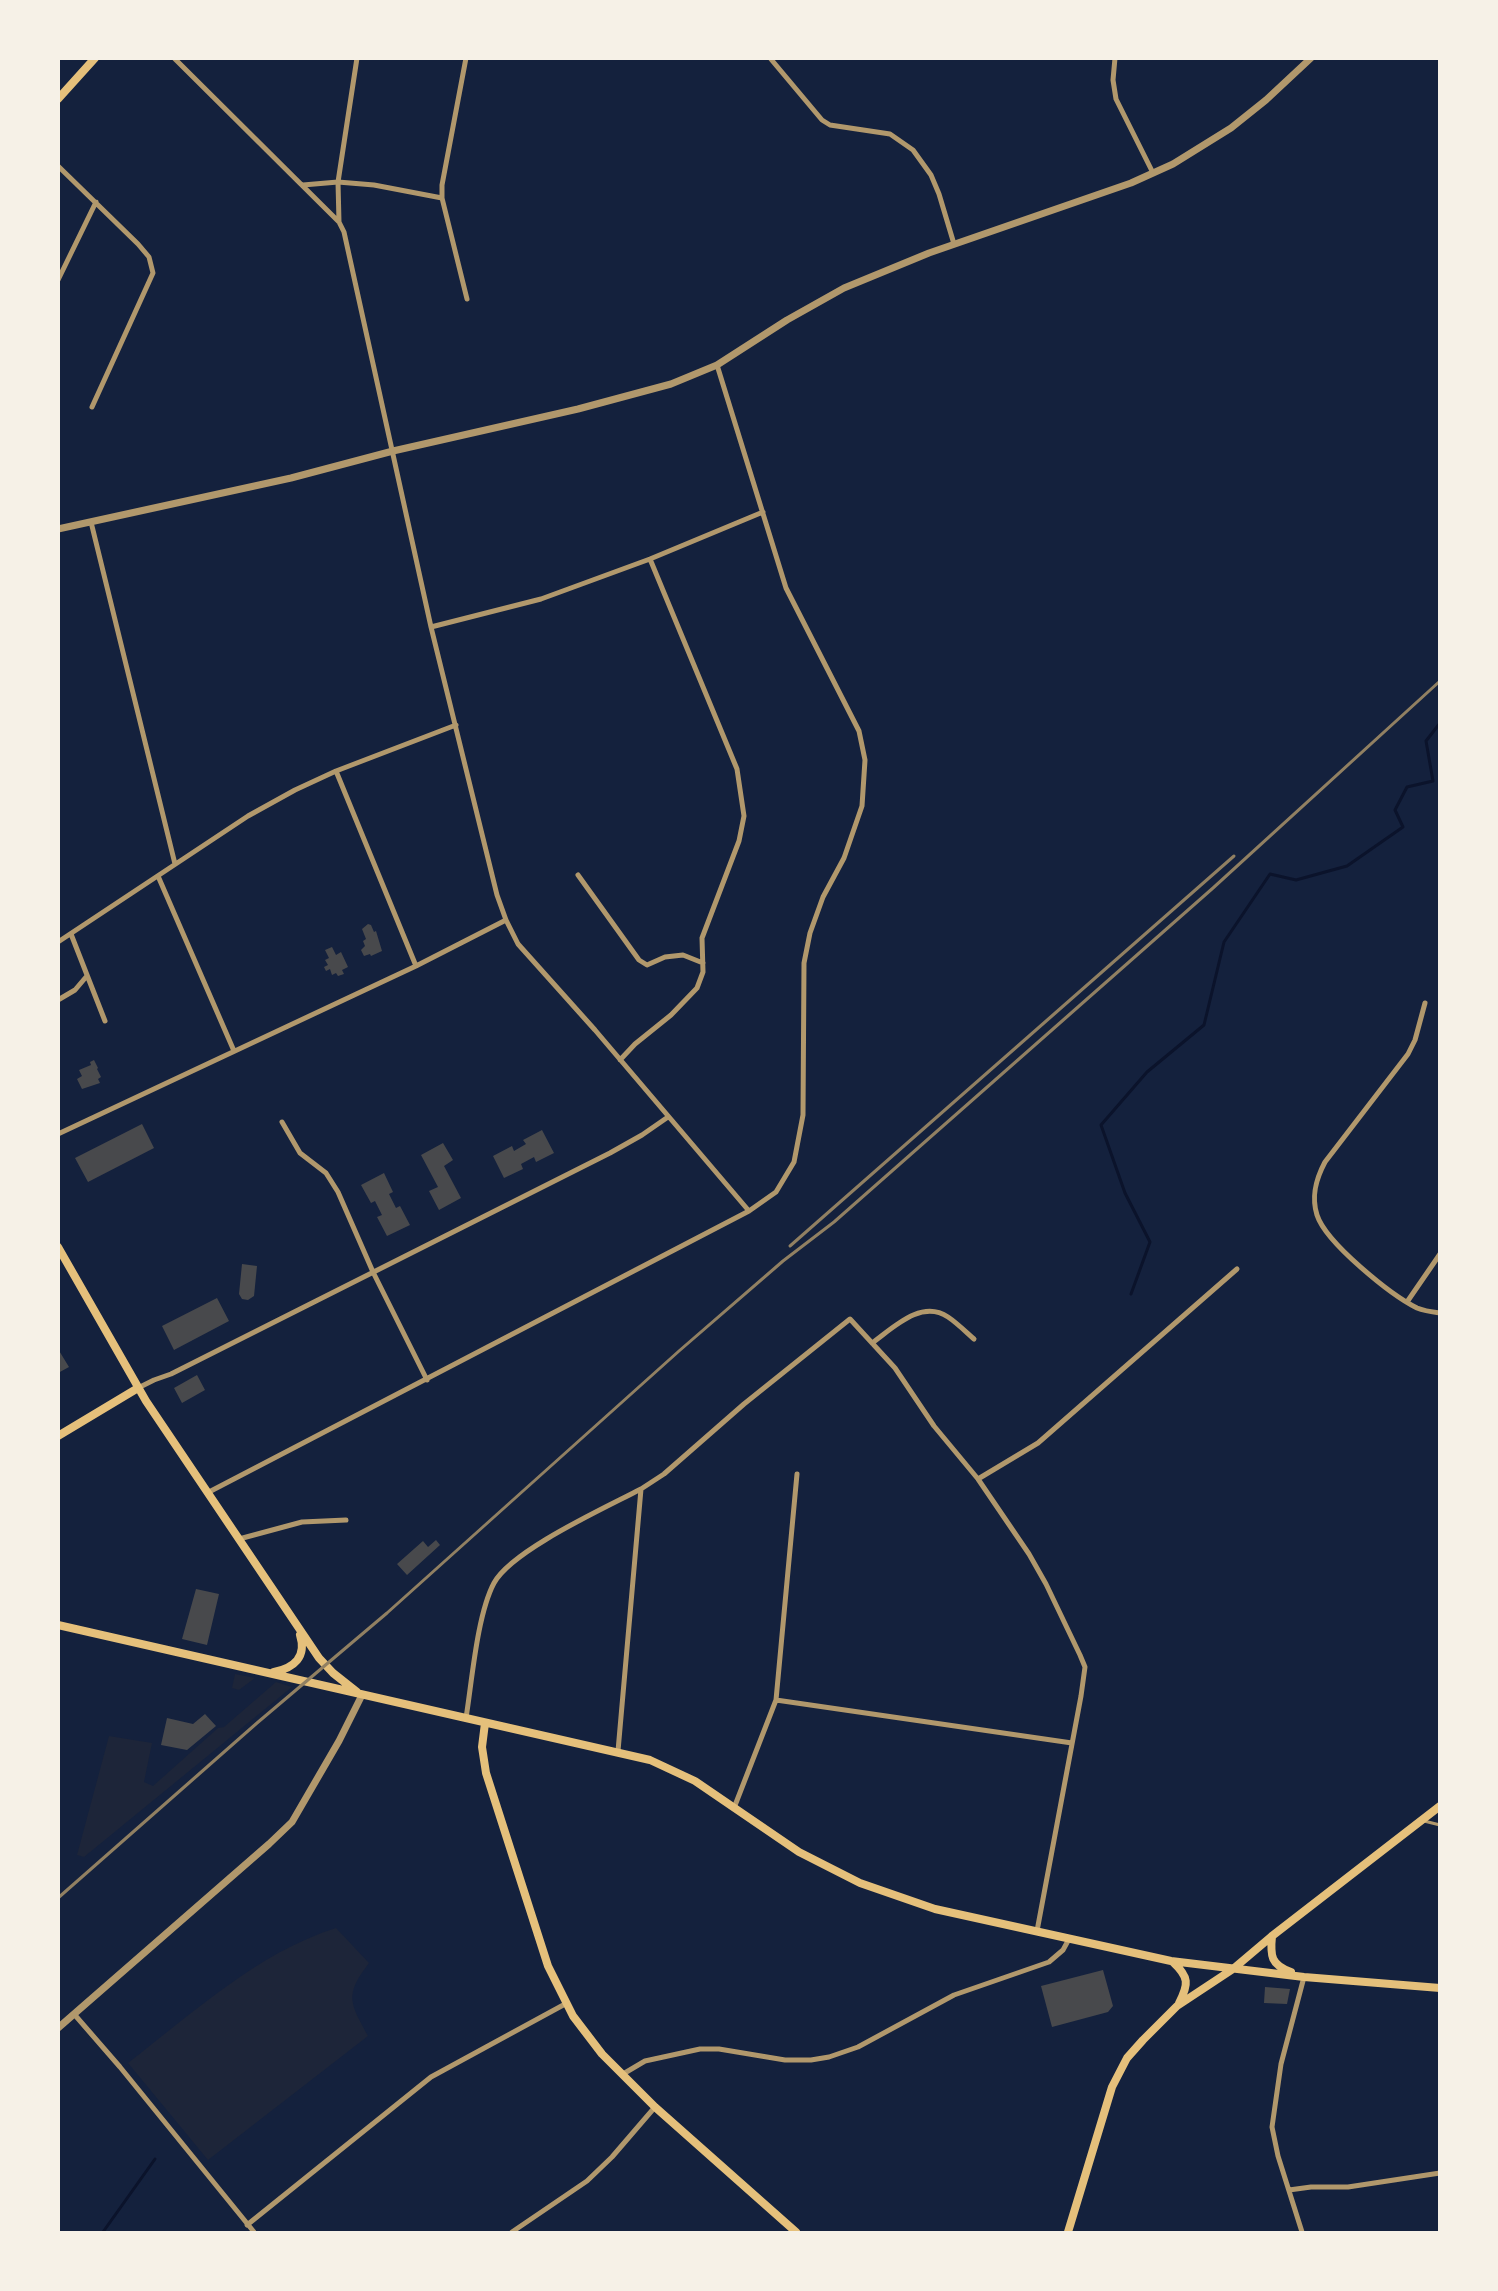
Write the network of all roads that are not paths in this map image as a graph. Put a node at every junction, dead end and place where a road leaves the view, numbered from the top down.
1 (95, 58) edge
2 (174, 58) edge
3 (357, 58) edge
4 (466, 58) edge
5 (770, 58) edge
6 (1115, 58) edge
7 (1311, 58) edge
8 (58, 99) edge
9 (58, 166) edge
10 (1153, 173) junction
11 (338, 182) junction
12 (303, 185) junction
13 (442, 198) junction
14 (96, 202) junction
15 (339, 222) junction
16 (954, 244) junction
17 (58, 280) edge
18 (467, 299) dead end
19 (717, 364) junction
20 (92, 407) dead end
21 (393, 451) junction
22 (764, 513) junction
23 (91, 522) junction
24 (58, 529) edge
25 (650, 559) junction
26 (432, 627) junction
27 (456, 725) junction
28 (336, 771) junction
29 (175, 864) junction
30 (578, 875) dead end
31 (158, 876) junction
32 (506, 921) junction
33 (71, 934) junction
34 (58, 942) edge
35 (703, 963) junction
36 (416, 966) junction
37 (86, 977) junction
38 (58, 1000) edge
39 (1425, 1003) dead end
40 (105, 1021) dead end
41 (234, 1051) junction
42 (620, 1060) junction
43 (668, 1117) junction
44 (282, 1122) dead end
45 (58, 1134) edge
46 (749, 1211) junction
47 (58, 1247) edge
48 (1440, 1254) edge
49 (1237, 1269) dead end
50 (373, 1272) junction
51 (1407, 1302) junction
52 (1440, 1312) edge
53 (974, 1339) dead end
54 (872, 1343) junction
55 (427, 1380) junction
56 (138, 1388) junction
57 (58, 1436) edge
58 (797, 1474) dead end
59 (978, 1479) junction
60 (641, 1489) junction
61 (207, 1493) junction
62 (346, 1520) dead end
63 (239, 1539) junction
64 (58, 1625) edge
65 (298, 1628) junction
66 (273, 1673) junction
67 (362, 1695) junction
68 (776, 1700) junction
69 (465, 1718) junction
70 (485, 1723) junction
71 (1072, 1743) junction
72 (618, 1751) junction
73 (1440, 1806) edge
74 (734, 1808) junction
75 (1421, 1820) junction
76 (1440, 1824) edge
77 (1036, 1931) junction
78 (1272, 1936) junction
79 (1069, 1939) junction
80 (1172, 1961) junction
81 (1233, 1969) junction
82 (1304, 1977) junction
83 (1440, 1988) edge
84 (567, 2003) junction
85 (1177, 2006) junction
86 (74, 2014) junction
87 (58, 2028) edge
88 (623, 2074) junction
89 (655, 2107) junction
90 (1440, 2173) edge
91 (1290, 2190) junction
92 (247, 2224) junction
93 (254, 2232) edge
94 (512, 2232) edge
95 (796, 2232) edge
96 (1068, 2232) edge
97 (1302, 2232) edge

1 - 8 main road
2 - 12 street
3 - 11 street
4 - 13 street
5 - 16 street
6 - 10 street
7 - 10 street
9 - 14 street
10 - 16 street
11 - 12 street
11 - 13 street
11 - 15 street
12 - 15 street
13 - 18 street
14 - 17 street
14 - 20 street
15 - 21 street
16 - 19 street
19 - 21 street
19 - 22 street
21 - 23 street
21 - 26 street
22 - 25 street
22 - 46 street
23 - 24 street
23 - 29 street
25 - 26 street
25 - 35 street
26 - 27 street
27 - 28 street
27 - 32 street
28 - 29 street
28 - 36 street
29 - 31 street
30 - 35 street
31 - 33 street
31 - 41 street
32 - 36 street
32 - 42 street
33 - 34 street
33 - 37 street
35 - 42 street
36 - 41 street
37 - 38 street
37 - 40 street
39 - 51 street
41 - 45 street
42 - 43 street
43 - 46 street
43 - 50 street
44 - 50 street
46 - 55 street
47 - 56 main road
48 - 51 street
49 - 59 street
50 - 55 street
50 - 56 street
51 - 52 street
53 - 54 street
54 - 59 street
54 - 60 street
55 - 61 street
56 - 57 main road
56 - 61 main road
58 - 68 street
59 - 71 street
60 - 69 street
60 - 72 street
61 - 63 main road
62 - 63 street
63 - 65 main road
64 - 66 main road
65 - 66 main road
65 - 67 main road
66 - 67 main road
67 - 69 main road
67 - 86 street
68 - 71 street
68 - 74 street
69 - 70 main road
70 - 72 main road
70 - 84 main road
71 - 77 street
72 - 74 main road
73 - 75 main road
74 - 77 main road
75 - 76 lane
75 - 78 main road
77 - 79 main road
78 - 81 main road
78 - 82 main road
79 - 80 main road
79 - 88 street
80 - 81 main road
80 - 85 main road
81 - 82 main road
81 - 85 main road
82 - 83 main road
82 - 91 street
84 - 88 main road
84 - 92 street
85 - 96 main road
86 - 87 street
86 - 92 street
88 - 89 main road
89 - 94 street
89 - 95 main road
90 - 91 street
91 - 97 street
92 - 93 street

